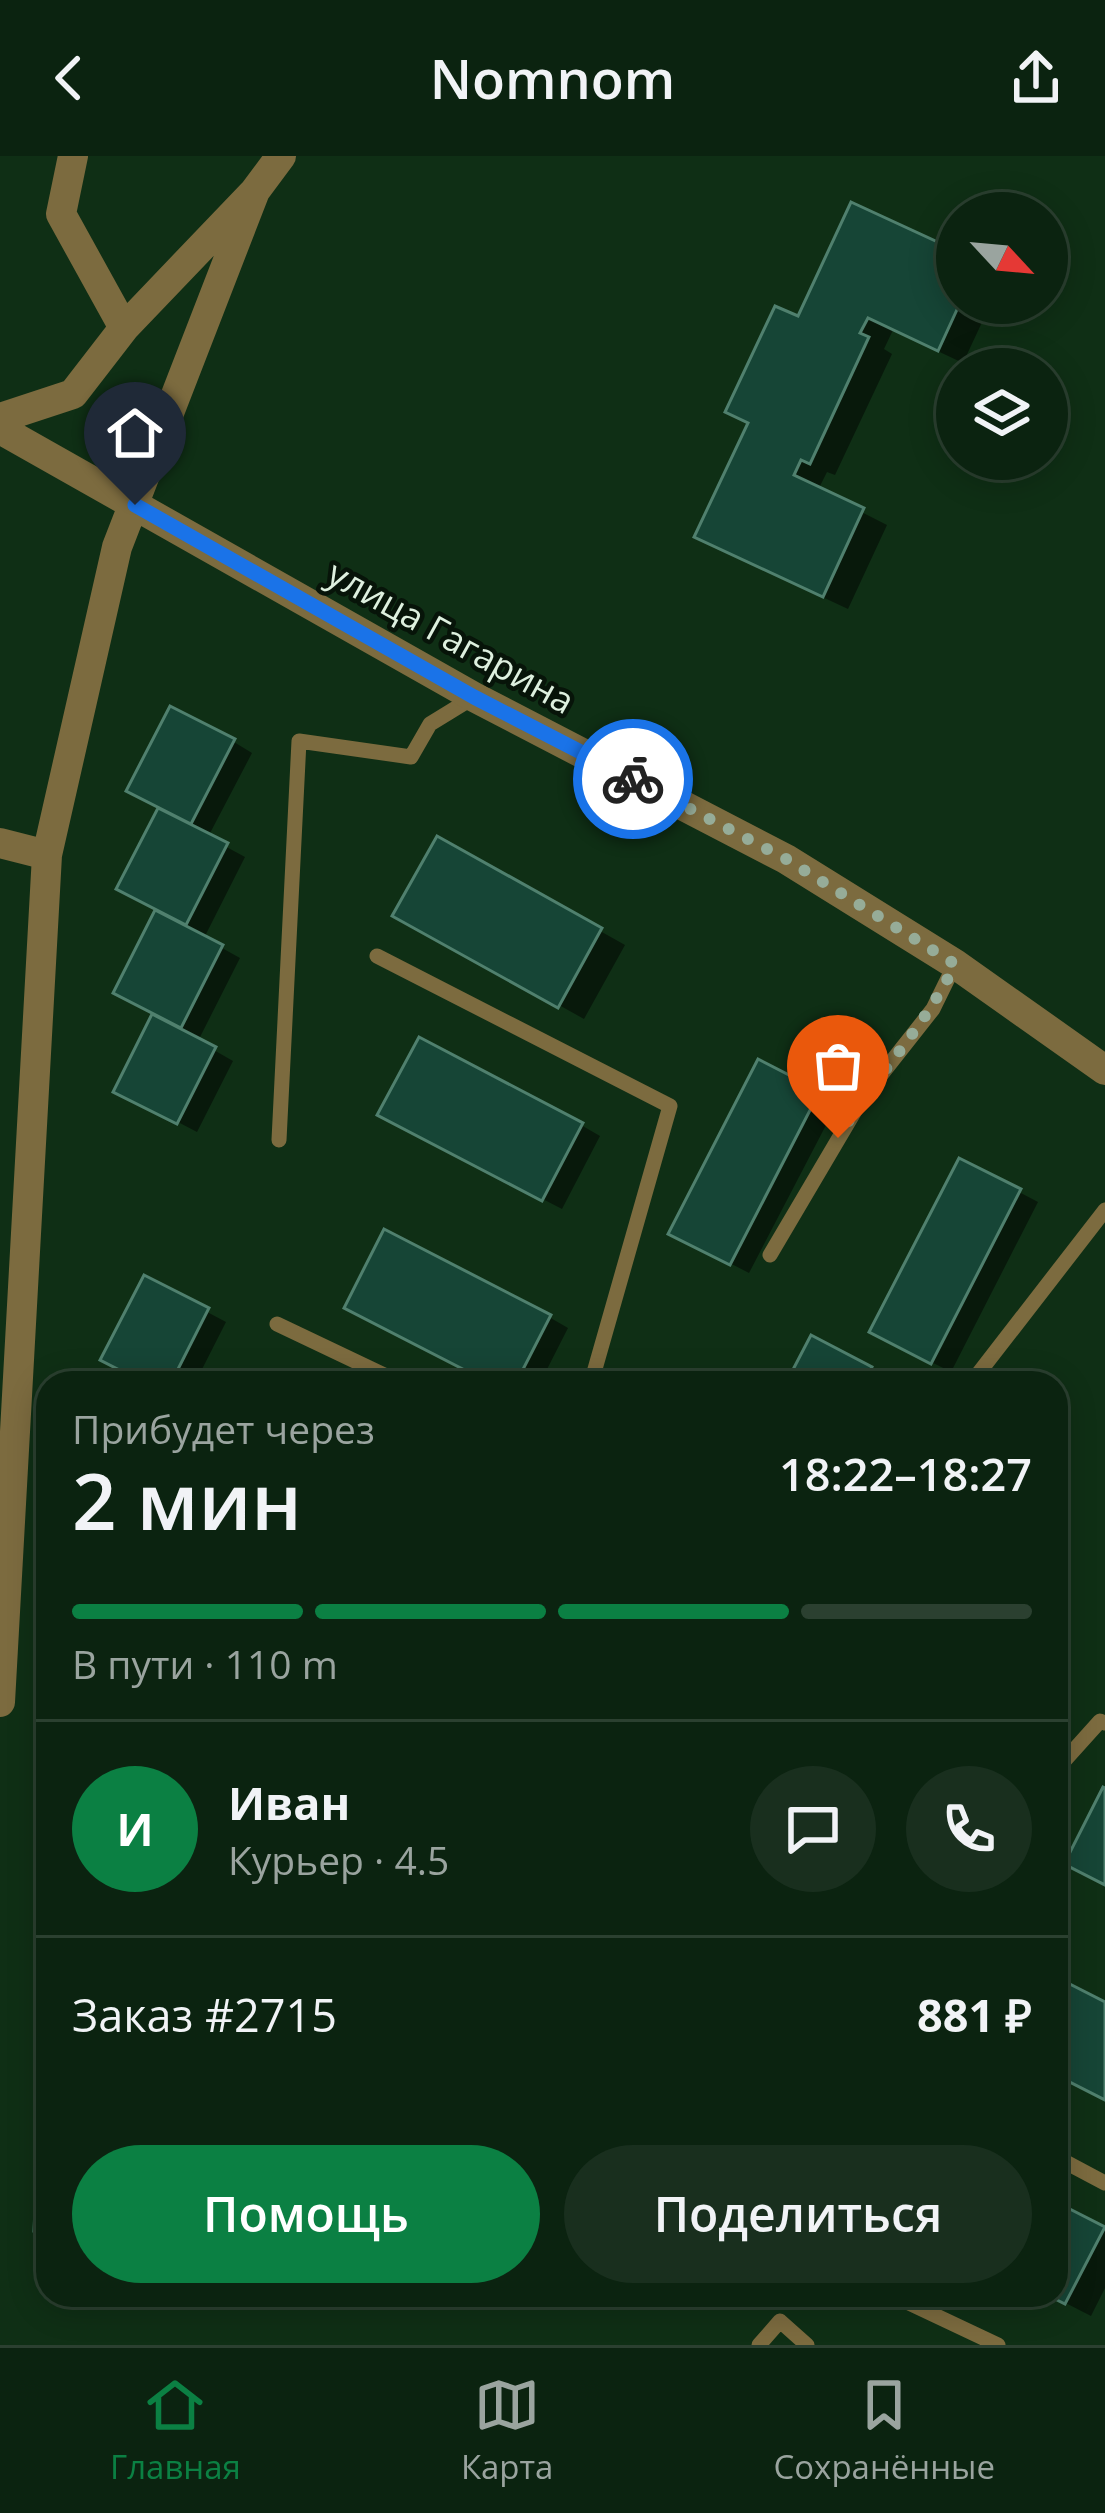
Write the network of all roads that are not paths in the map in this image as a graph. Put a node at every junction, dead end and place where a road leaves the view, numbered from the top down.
1 (73, 156) edge
2 (281, 156) edge
3 (255, 191) junction
4 (124, 328) junction
5 (0, 418) edge
6 (0, 429) edge
7 (135, 505) junction
8 (474, 697) junction
9 (0, 843) edge
10 (47, 855) junction
11 (377, 956) dead end
12 (955, 964) junction
13 (1105, 1070) edge
14 (279, 1139) dead end
15 (1105, 1210) edge
16 (770, 1255) dead end
17 (277, 1324) dead end
18 (376, 1371) edge
19 (594, 1371) edge
20 (980, 1371) edge
21 (0, 1702) edge
22 (1105, 1723) edge
23 (1068, 1757) edge
24 (1068, 2163) edge
25 (1105, 2183) edge
26 (917, 2307) edge
27 (759, 2345) edge
28 (807, 2345) edge
29 (998, 2345) edge

1 - 4 street
2 - 3 street
3 - 4 street
3 - 7 street
4 - 5 street
6 - 7 street, улица Гагарина
7 - 8 street, улица Гагарина
7 - 10 street
8 - 12 street, улица Гагарина
8 - 14 lane
9 - 10 street
10 - 21 street
11 - 19 lane
12 - 13 street, улица Гагарина
12 - 16 lane
15 - 20 lane
17 - 18 lane
22 - 23 lane
24 - 25 lane
26 - 29 lane
27 - 28 lane

